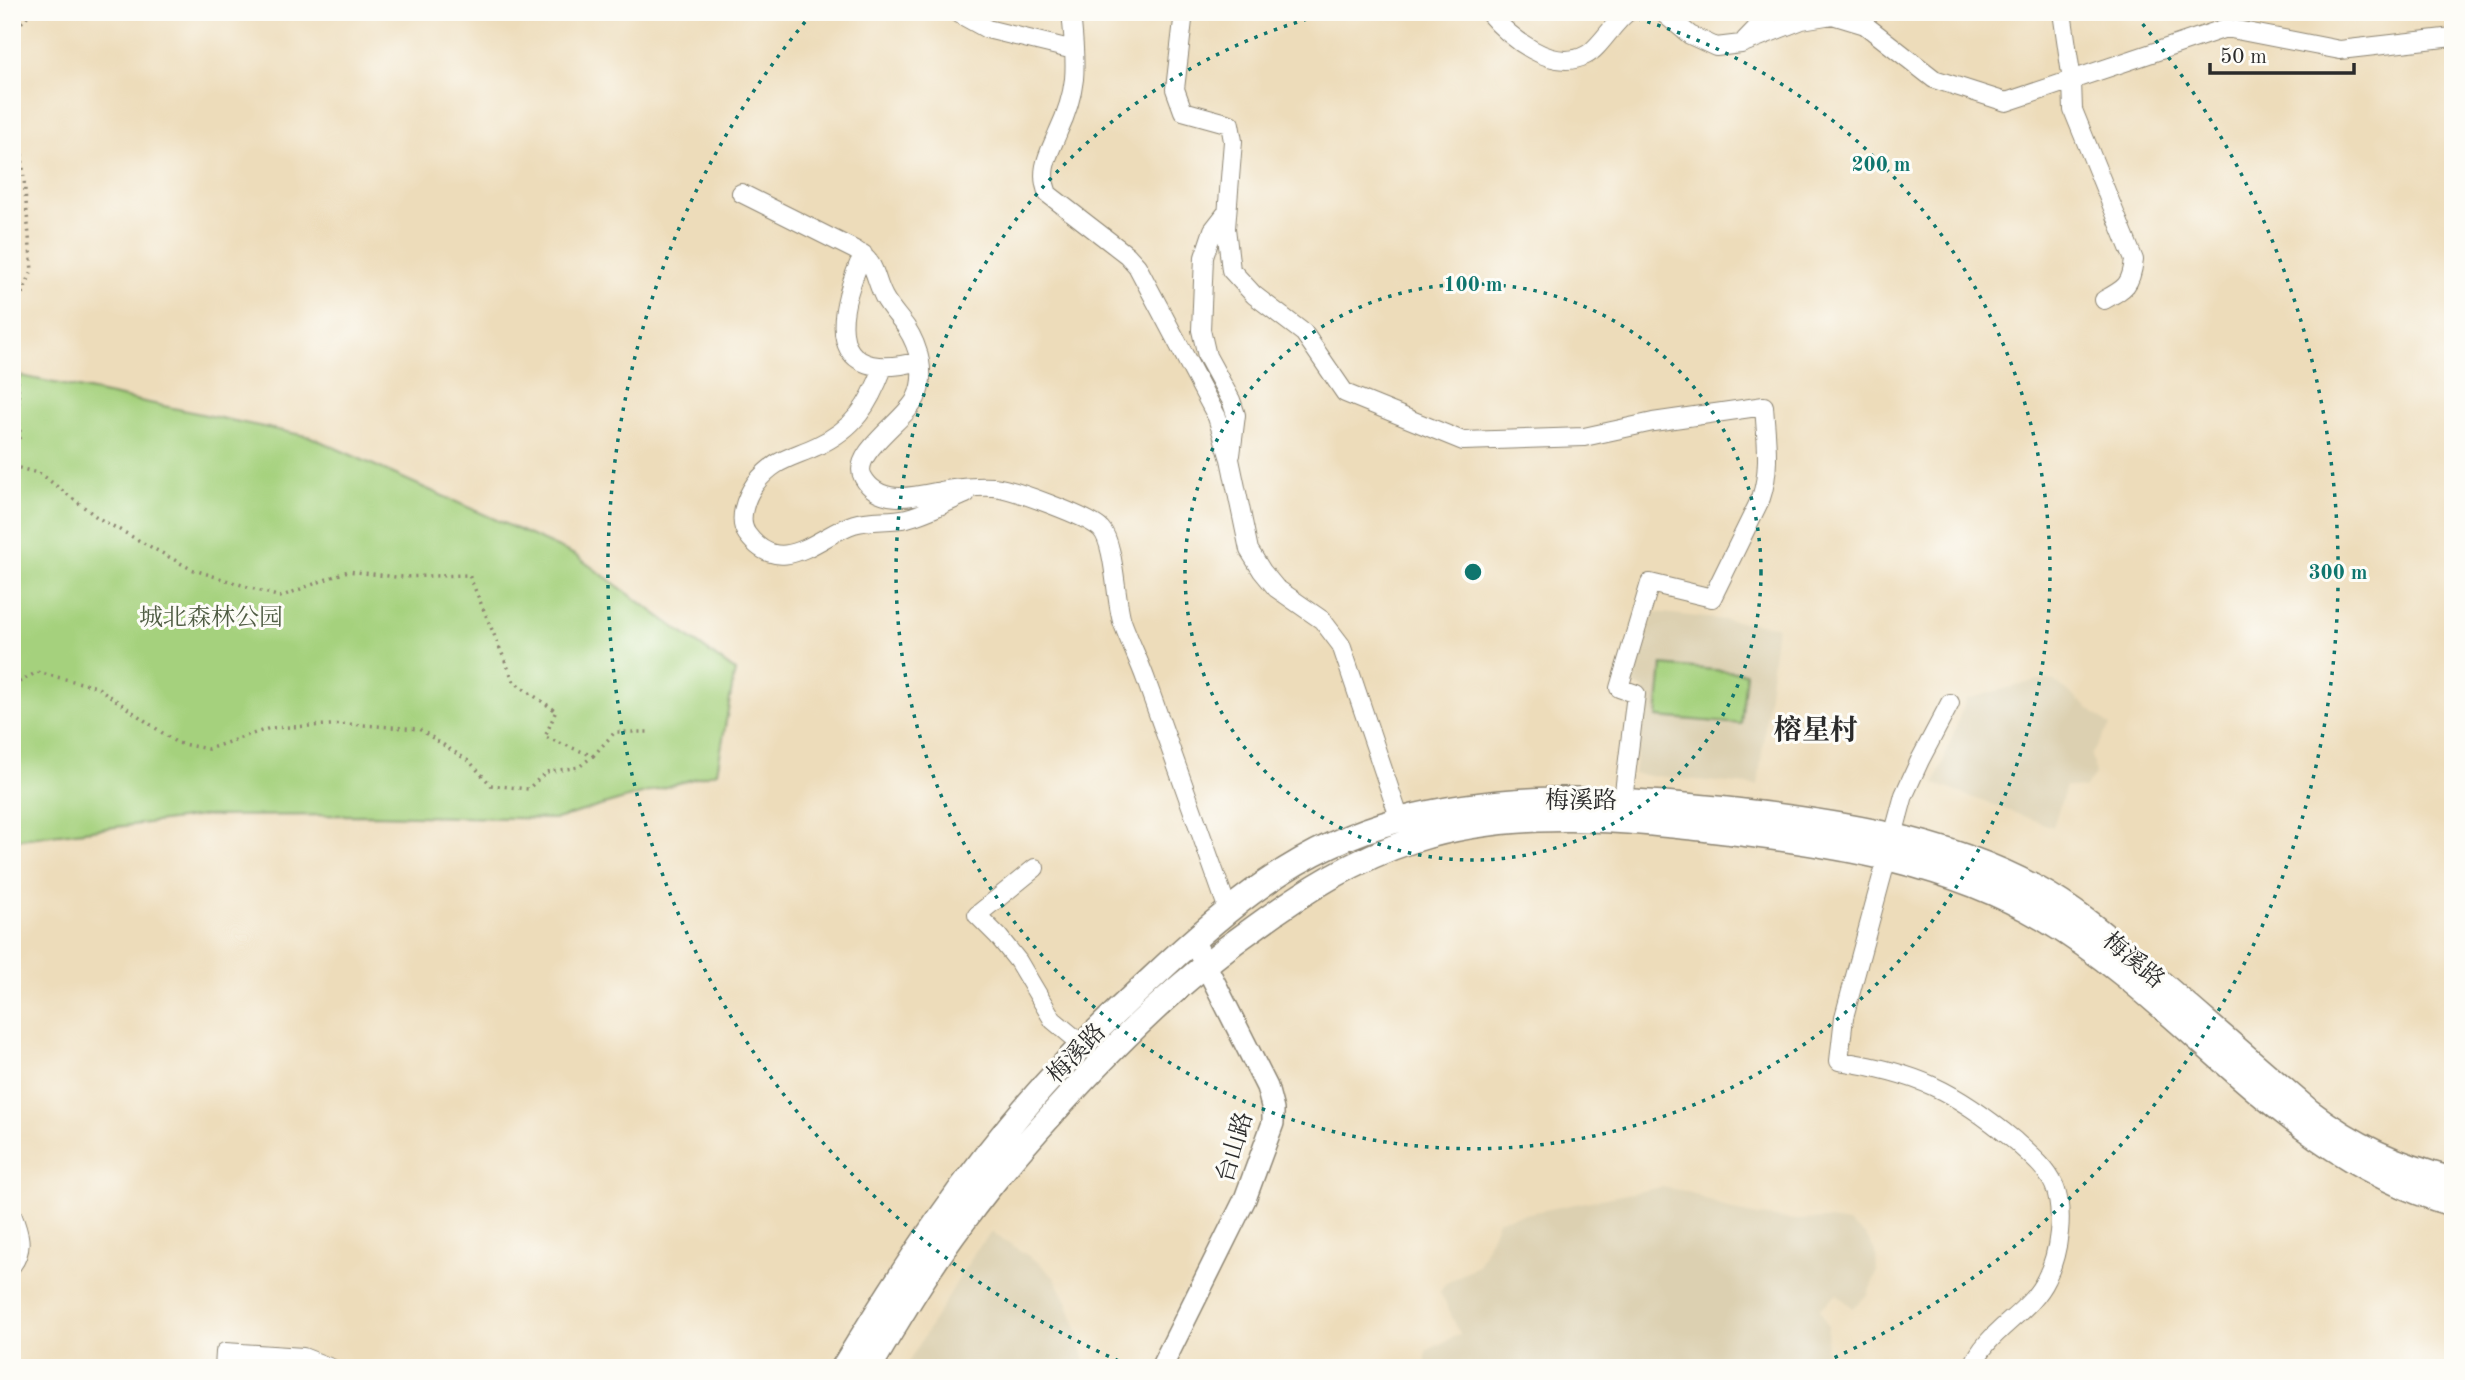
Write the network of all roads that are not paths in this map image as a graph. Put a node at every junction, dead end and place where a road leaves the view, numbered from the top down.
1 (956, 12) edge
2 (1071, 12) edge
3 (1184, 12) edge
4 (1488, 12) edge
5 (1628, 12) edge
6 (1662, 12) edge
7 (1772, 12) edge
8 (2062, 12) edge
9 (2453, 37) edge
10 (1741, 44) junction
11 (1074, 50) junction
12 (2073, 81) junction
13 (741, 193) dead end
14 (1227, 212) junction
15 (863, 254) junction
16 (2104, 300) dead end
17 (920, 361) junction
18 (883, 368) junction
19 (1230, 459) junction
20 (982, 487) junction
21 (1950, 703) dead end
22 (1623, 800) junction
23 (1400, 820) junction
24 (1890, 847) junction
25 (1035, 868) dead end
26 (1228, 910) junction
27 (1193, 940) junction
28 (1206, 964) junction
29 (1083, 1045) junction
30 (2453, 1180) edge
31 (2453, 1204) edge
32 (12, 1213) edge
33 (12, 1265) edge
34 (224, 1368) edge
35 (331, 1368) edge
36 (843, 1368) edge
37 (869, 1368) edge
38 (1161, 1368) edge
39 (1972, 1368) edge

1 - 11 street
2 - 11 street
3 - 14 street
4 - 5 street
6 - 10 street
7 - 10 street
8 - 12 street
9 - 12 street
10 - 12 street
11 - 19 street
12 - 16 street
13 - 15 street
14 - 19 street
14 - 22 street
15 - 17 street
15 - 18 street
17 - 18 street
17 - 20 street
18 - 20 street
19 - 23 street
20 - 26 street
21 - 24 street
22 - 23 main road, 梅溪路
22 - 24 main road, 梅溪路
23 - 26 main road, 梅溪路
24 - 28 main road, 梅溪路
24 - 30 main road, 梅溪路
24 - 31 main road, 梅溪路
24 - 39 street
25 - 29 street
26 - 27 main road, 梅溪路
27 - 28 street, 台山路
27 - 29 main road, 梅溪路
28 - 37 main road, 梅溪路
28 - 38 street, 台山路
29 - 36 main road, 梅溪路
32 - 33 street
34 - 35 street

